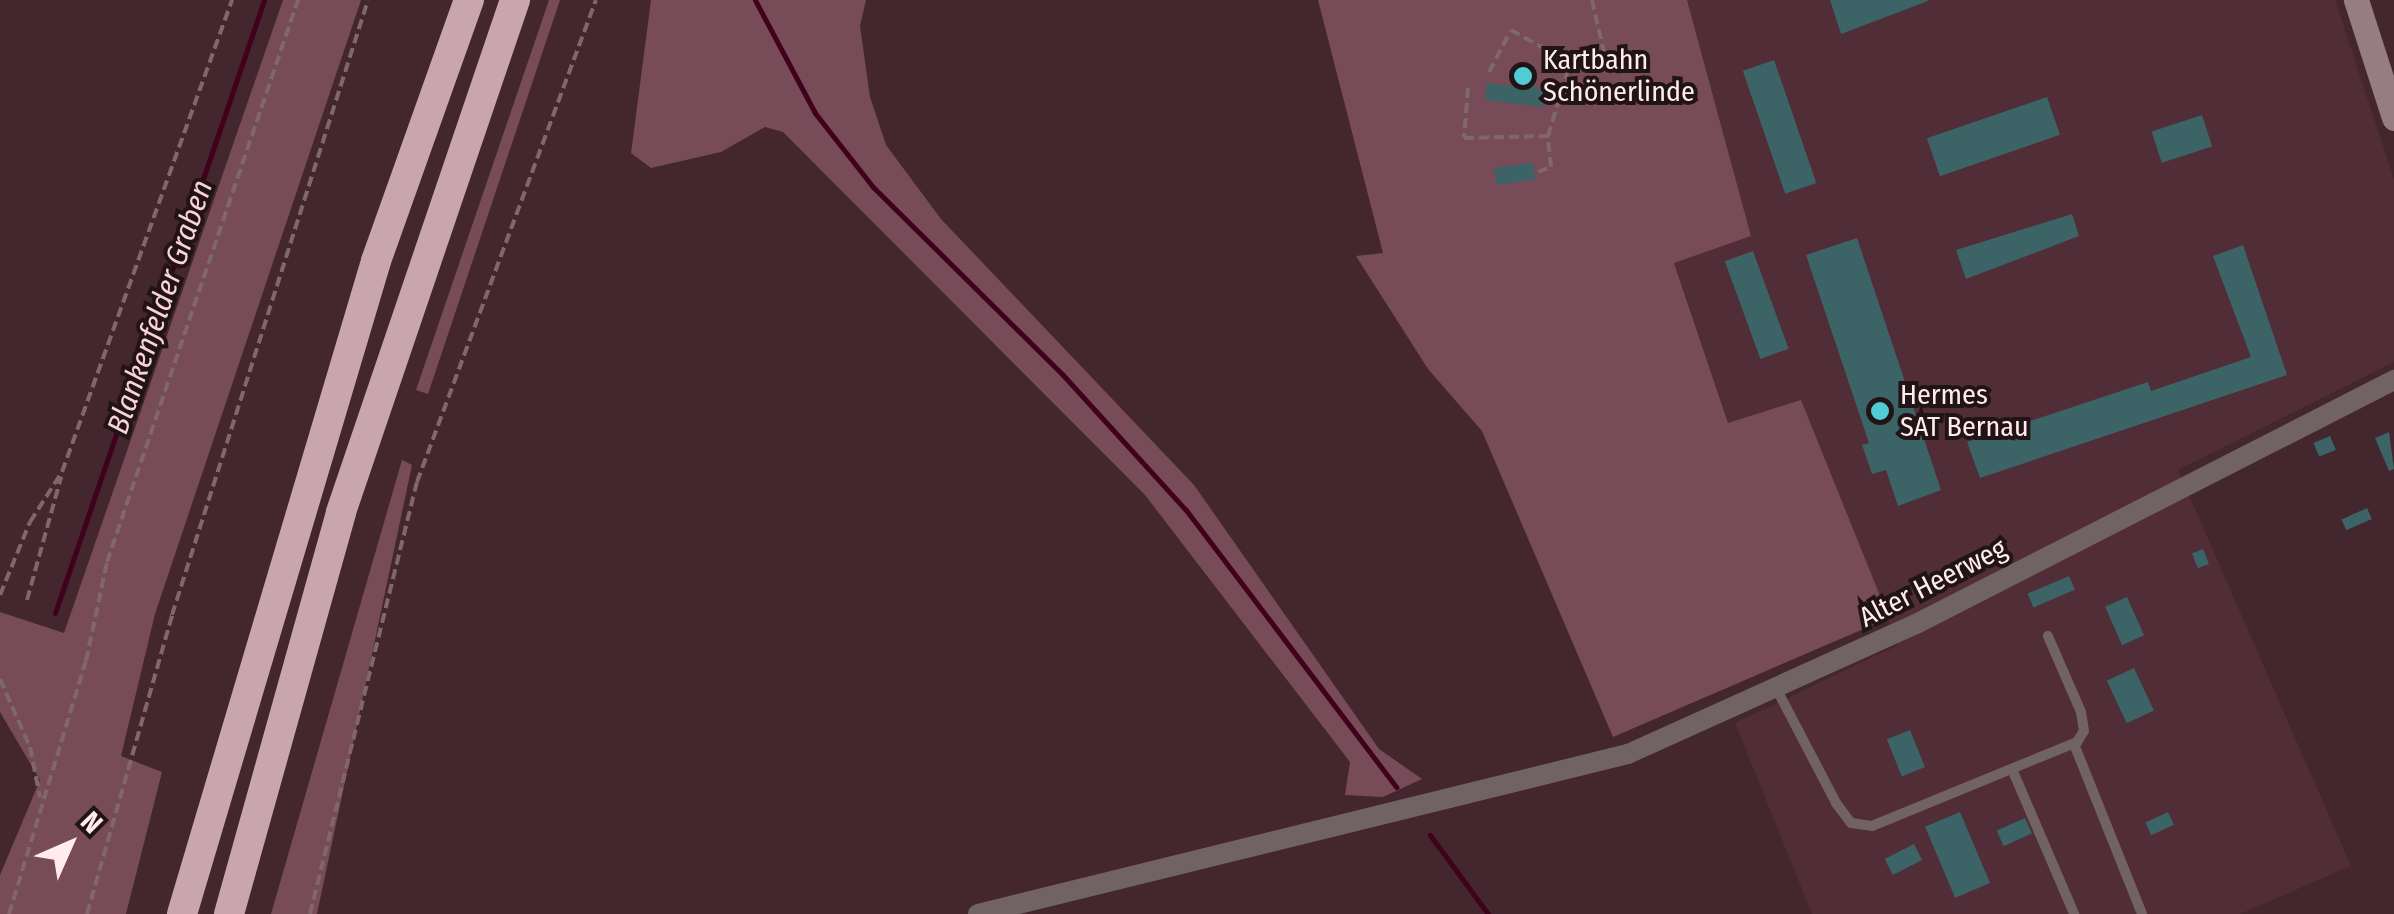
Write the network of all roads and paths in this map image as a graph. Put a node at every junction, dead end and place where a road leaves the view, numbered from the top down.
1 (232, 0) edge
2 (298, 0) edge
3 (368, 0) edge
4 (469, 0) edge
5 (515, 0) edge
6 (596, 0) edge
7 (1592, 0) edge
8 (2356, 0) edge
9 (1629, 61) dead end
10 (1570, 63) junction
11 (1608, 66) junction
12 (1489, 72) dead end
13 (1468, 88) dead end
14 (2394, 118) edge
15 (1548, 136) junction
16 (1538, 172) dead end
17 (2394, 380) edge
18 (62, 472) junction
19 (0, 594) edge
20 (27, 600) dead end
21 (2048, 636) dead end
22 (0, 679) edge
23 (1776, 688) junction
24 (2074, 744) junction
25 (2012, 769) junction
26 (40, 798) junction
27 (9, 914) edge
28 (87, 914) edge
29 (182, 914) edge
30 (229, 914) edge
31 (310, 914) edge
32 (978, 914) edge
33 (2074, 914) edge
34 (2142, 914) edge

1 - 18 path
2 - 26 path
3 - 28 path
4 - 29 highway
5 - 30 highway
6 - 31 path
7 - 11 path
8 - 14 main road
9 - 11 path
10 - 11 path
10 - 12 path
10 - 15 path
13 - 15 path
15 - 16 path
17 - 23 street, Alter Heerweg
18 - 19 path
18 - 20 path
21 - 24 lane
22 - 26 path
23 - 25 lane
23 - 32 street, Alter Heerweg
24 - 25 lane
24 - 34 lane
25 - 33 lane
26 - 27 path

